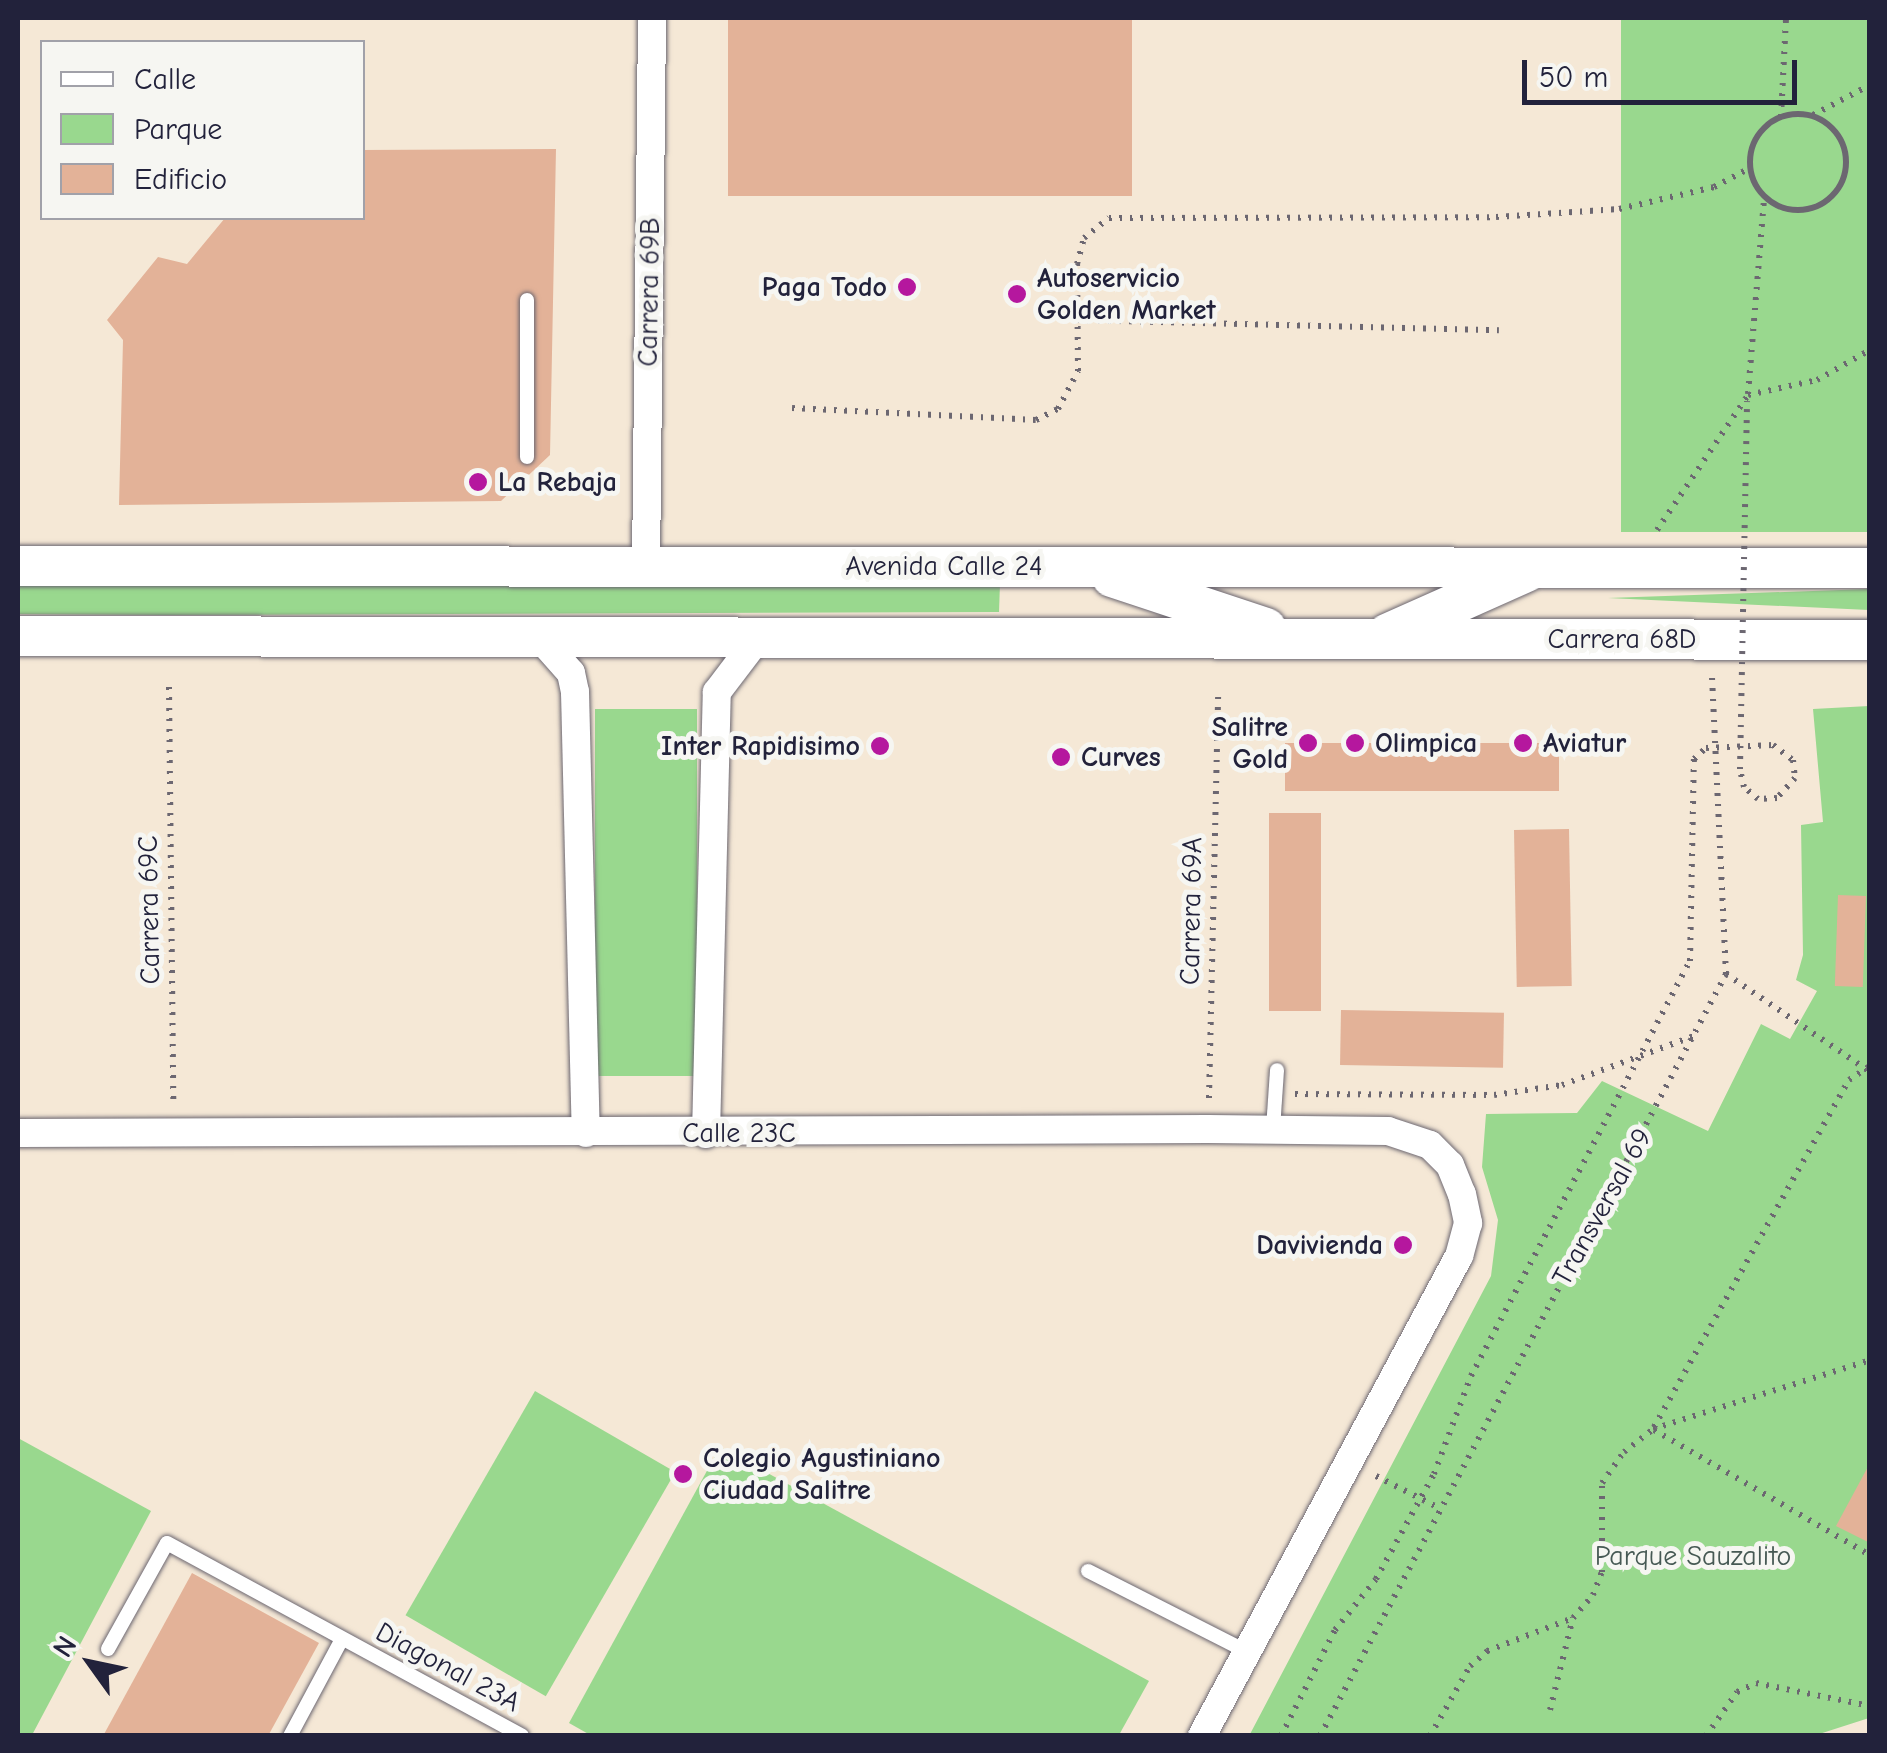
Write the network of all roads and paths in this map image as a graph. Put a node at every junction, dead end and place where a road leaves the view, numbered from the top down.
1 (652, 18) edge
2 (1786, 18) edge
3 (1870, 85) edge
4 (1812, 116) junction
5 (1780, 117) junction
6 (1750, 168) junction
7 (1764, 196) junction
8 (527, 300) dead end
9 (1077, 320) junction
10 (1499, 330) dead end
11 (1870, 350) edge
12 (1748, 398) junction
13 (792, 408) dead end
14 (527, 457) dead end
15 (1650, 540) dead end
16 (18, 566) edge
17 (646, 566) junction
18 (1080, 566) junction
19 (1538, 566) junction
20 (1870, 568) edge
21 (18, 636) edge
22 (539, 637) junction
23 (758, 638) junction
24 (1298, 639) junction
25 (1375, 640) junction
26 (1711, 640) junction
27 (1870, 640) edge
28 (170, 687) dead end
29 (1218, 694) dead end
30 (1716, 747) junction
31 (1726, 974) junction
32 (1696, 1035) junction
33 (1644, 1055) junction
34 (1869, 1066) edge
35 (1277, 1070) dead end
36 (1209, 1094) junction
37 (1276, 1094) junction
38 (1208, 1129) junction
39 (1273, 1130) junction
40 (174, 1132) junction
41 (18, 1133) edge
42 (586, 1133) junction
43 (706, 1134) junction
44 (1870, 1360) edge
45 (1653, 1429) junction
46 (1384, 1480) dead end
47 (1420, 1498) junction
48 (1439, 1508) junction
49 (1870, 1555) edge
50 (1088, 1571) dead end
51 (1573, 1618) junction
52 (342, 1638) junction
53 (108, 1649) dead end
54 (1246, 1650) junction
55 (1870, 1706) edge
56 (1550, 1710) dead end
57 (290, 1736) edge
58 (522, 1736) edge
59 (1202, 1736) edge
60 (1281, 1736) edge
61 (1320, 1736) edge
62 (1430, 1736) edge
63 (1706, 1736) edge

1 - 17 street, Carrera 69B
2 - 5 path
3 - 4 path
4 - 5 path
4 - 7 path
5 - 6 path
6 - 7 path
6 - 9 path
7 - 12 path
8 - 14 lane
9 - 10 path
9 - 13 path
11 - 12 path
12 - 15 path
12 - 30 path, bridge
16 - 17 main road, Avenida Calle 24
17 - 18 main road, Avenida Calle 24
18 - 19 main road, Avenida Calle 24
18 - 24 main road
19 - 20 main road, Avenida Calle 24
19 - 25 main road
21 - 22 main road
22 - 23 main road
22 - 42 street
23 - 24 main road
23 - 43 street
24 - 25 main road
25 - 26 main road, Carrera 68D
26 - 27 main road, Carrera 68D
26 - 30 path, Transversal 69
28 - 40 path, Carrera 69C
29 - 36 path, Carrera 69A
30 - 31 path, Transversal 69
30 - 33 path
31 - 32 path, Transversal 69
31 - 34 path
32 - 33 path
32 - 48 path, Transversal 69
33 - 37 path
33 - 47 path
34 - 45 path
35 - 37 lane
36 - 37 path
36 - 38 path, Carrera 69A
37 - 39 lane
38 - 39 street, Calle 23C
38 - 43 street, Calle 23C
39 - 54 street, Calle 23C
40 - 41 street, Calle 23C
40 - 42 street, Calle 23C
42 - 43 street, Calle 23C
44 - 45 path
45 - 49 path
45 - 51 path
46 - 47 path
47 - 48 path
47 - 60 path
48 - 61 path, Transversal 69
50 - 54 lane
51 - 56 path
51 - 62 path
52 - 53 lane
52 - 57 lane, Diagonal 23A
52 - 58 lane, Diagonal 23A
54 - 59 street
55 - 63 path

